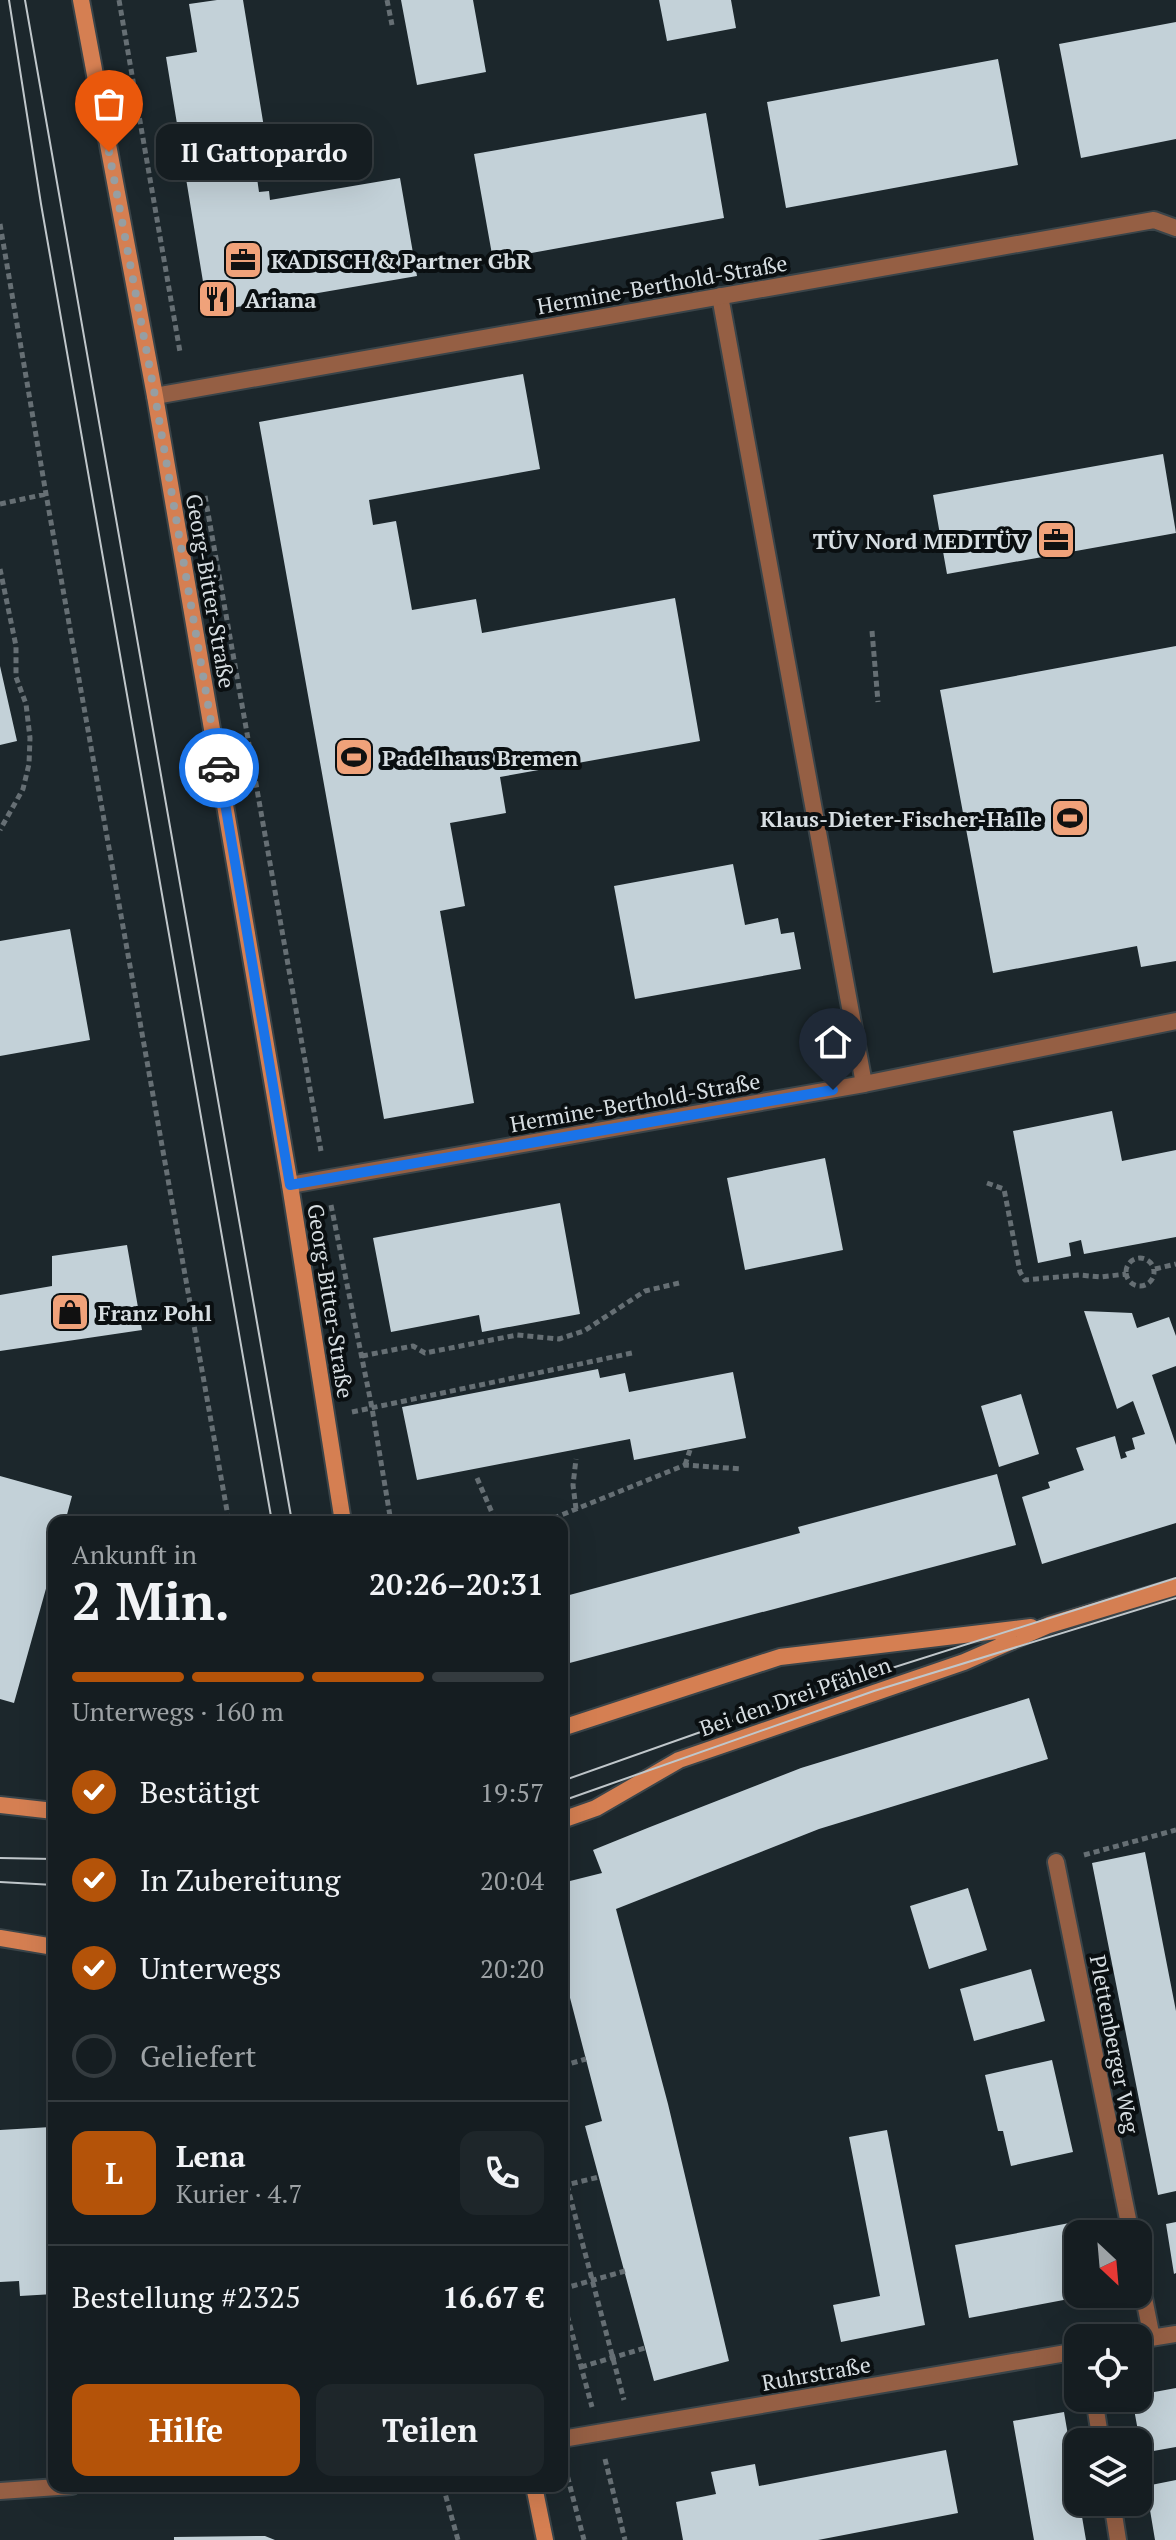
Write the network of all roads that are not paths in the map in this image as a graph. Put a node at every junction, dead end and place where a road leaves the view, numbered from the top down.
1 (81, 0) edge
2 (1176, 228) edge
3 (720, 296) junction
4 (155, 396) junction
5 (1176, 1021) edge
6 (864, 1084) junction
7 (290, 1185) junction
8 (342, 1516) edge
9 (1176, 1587) edge
10 (1049, 1625) junction
11 (568, 1726) edge
12 (0, 1805) edge
13 (48, 1810) edge
14 (568, 1818) edge
15 (1056, 1862) road end
16 (0, 1938) edge
17 (48, 1946) edge
18 (1128, 2220) edge
19 (1176, 2334) edge
20 (1152, 2338) edge
21 (1064, 2353) edge
22 (568, 2438) edge
23 (48, 2488) edge
24 (0, 2491) edge
25 (535, 2492) edge
26 (1114, 2516) edge
27 (545, 2540) edge
28 (1118, 2540) edge

1 - 4 main road, Georg-Bitter-Straße
2 - 3 street, Hermine-Berthold-Straße
3 - 4 street, Hermine-Berthold-Straße
3 - 6 street
4 - 7 main road, Georg-Bitter-Straße
5 - 6 street, Hermine-Berthold-Straße
6 - 7 street, Hermine-Berthold-Straße
7 - 8 main road, Georg-Bitter-Straße
9 - 10 main road, Bei den Drei Pfählen
10 - 11 main road, Bei den Drei Pfählen
10 - 14 main road, Bei den Drei Pfählen
12 - 13 main road
15 - 18 street, Plettenberger Weg
16 - 17 main road
19 - 20 street
21 - 22 street, Ruhrstraße
23 - 24 street
25 - 27 main road
26 - 28 street

